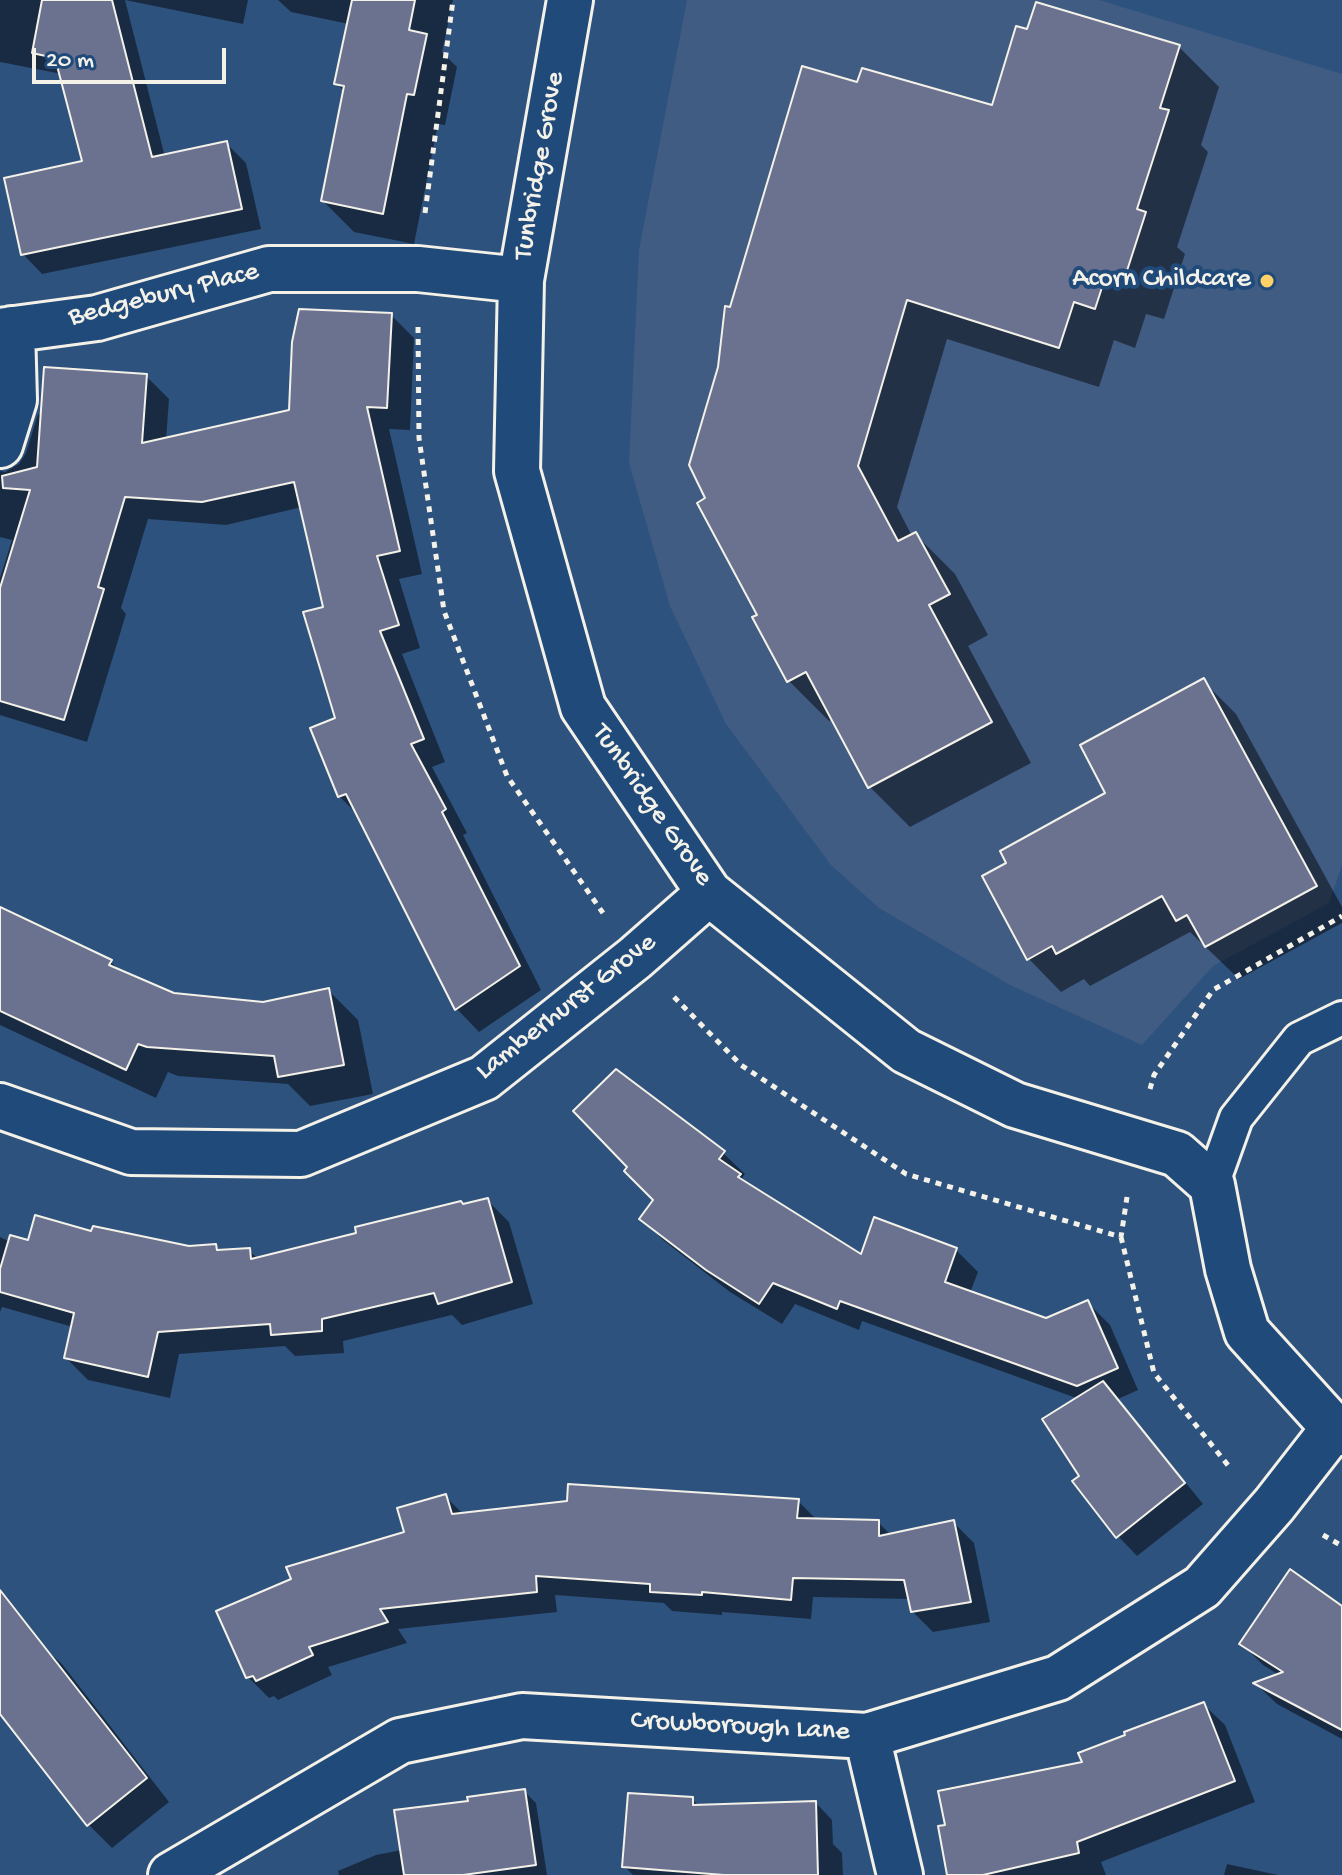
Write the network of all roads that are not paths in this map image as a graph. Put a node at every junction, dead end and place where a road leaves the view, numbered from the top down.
1 (570, 0) edge
2 (521, 280) junction
3 (6, 330) edge
4 (0, 445) edge
5 (709, 893) junction
6 (1342, 1018) edge
7 (0, 1106) edge
8 (1212, 1185) junction
9 (1338, 1431) edge
10 (867, 1736) junction
11 (171, 1875) edge
12 (900, 1875) edge

1 - 2 street, Tunbridge Grove
2 - 3 street, Bedgebury Place
2 - 5 street, Tunbridge Grove
3 - 4 street
5 - 7 street, Lamberhurst Grove
5 - 8 street, Tunbridge Grove
6 - 8 lane
8 - 9 street
9 - 10 street, Crowborough Lane
10 - 11 street, Crowborough Lane
10 - 12 street

